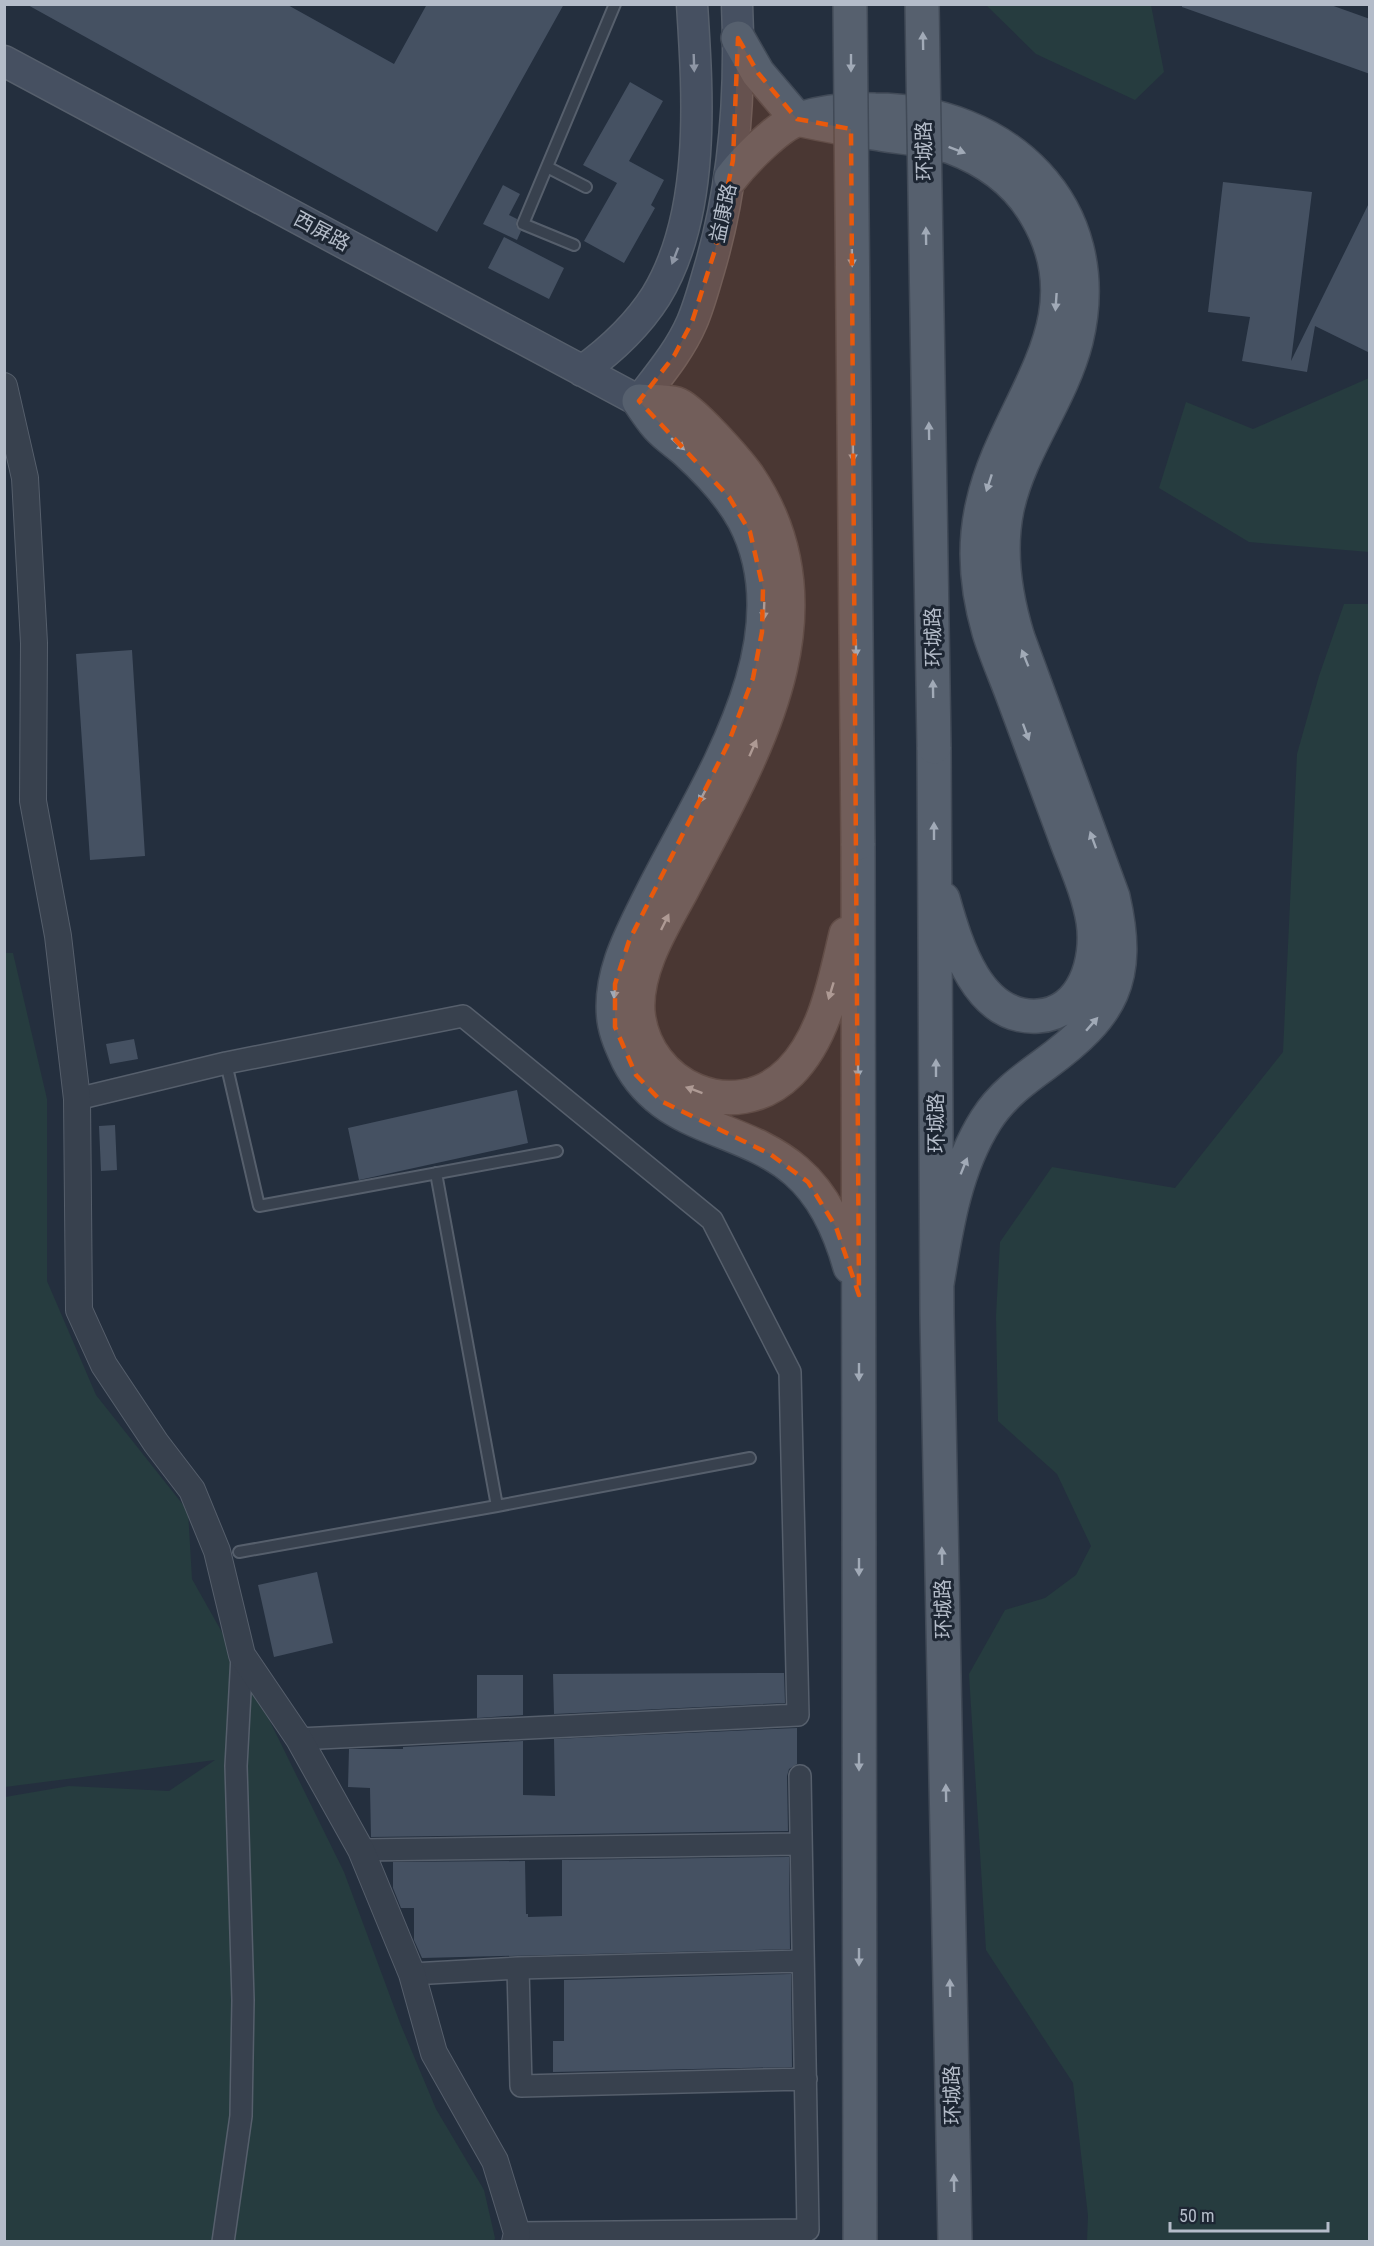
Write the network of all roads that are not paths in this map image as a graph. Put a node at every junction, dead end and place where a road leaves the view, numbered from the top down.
1 (615, 4) edge
2 (692, 4) edge
3 (737, 4) edge
4 (850, 4) edge
5 (922, 4) edge
6 (738, 38) junction
7 (4, 61) edge
8 (797, 119) junction
9 (547, 167) junction
10 (730, 178) junction
11 (586, 187) dead end
12 (574, 245) dead end
13 (582, 371) junction
14 (4, 386) edge
15 (639, 401) junction
16 (858, 858) junction
17 (934, 866) junction
18 (226, 1063) junction
19 (77, 1099) junction
20 (557, 1151) dead end
21 (436, 1173) junction
22 (937, 1300) junction
23 (859, 1304) junction
24 (750, 1458) dead end
25 (497, 1506) junction
26 (239, 1552) dead end
27 (242, 1654) junction
28 (299, 1738) junction
29 (800, 1776) dead end
30 (801, 1844) junction
31 (361, 1850) junction
32 (803, 1961) junction
33 (518, 1968) junction
34 (412, 1974) junction
35 (806, 2079) junction
36 (516, 2237) edge
37 (223, 2241) edge
38 (860, 2241) edge
39 (955, 2241) edge

1 - 9 lane
2 -> 13 main road, 益康路
3 - 6 main road, 益康路
4 -> 16 main road, bridge
17 -> 5 main road, 环城路, bridge
6 - 8 main road
6 - 10 main road, 益康路
7 - 13 main road, 西屏路
8 - 10 main road
8 -> 17 main road
22 -> 8 main road
9 - 11 lane
9 - 12 lane
10 - 15 main road, 益康路
13 - 15 main road, 西屏路
14 - 19 street
16 -> 15 main road
15 -> 23 main road
16 -> 23 main road
22 -> 17 main road, 环城路
18 - 19 street
18 - 21 lane
18 - 28 street
19 - 27 street
20 - 21 lane
21 - 25 lane
39 -> 22 main road, 环城路
23 -> 38 main road
24 - 25 lane
25 - 26 lane
27 - 28 street
27 - 37 street
28 - 31 street
29 - 30 street
30 - 31 street
30 - 32 street
31 - 34 street
32 - 33 street
32 - 35 street
33 - 34 street
33 - 35 street
34 - 36 street
35 - 36 street

